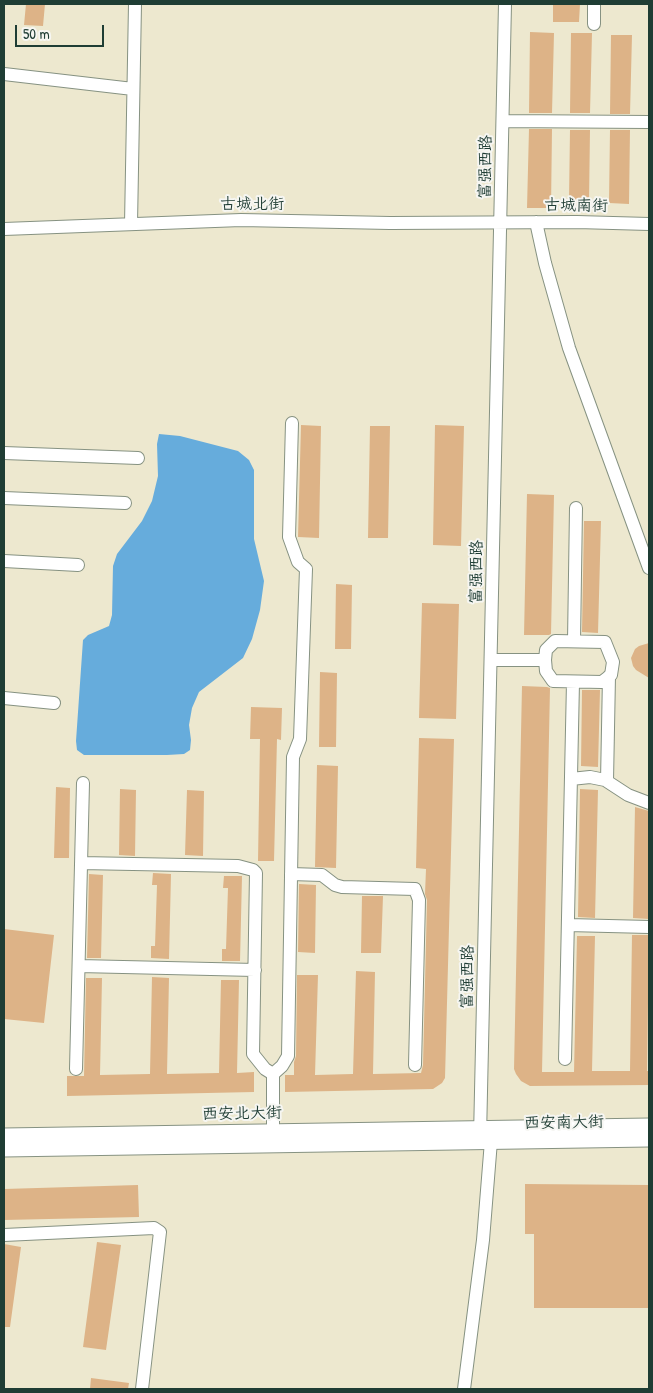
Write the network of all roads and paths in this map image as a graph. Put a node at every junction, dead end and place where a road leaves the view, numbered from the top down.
1 (135, 4) edge
2 (505, 4) edge
3 (594, 4) edge
4 (594, 24) dead end
5 (4, 74) edge
6 (133, 89) junction
7 (503, 121) junction
8 (649, 122) edge
9 (501, 222) junction
10 (536, 222) junction
11 (132, 224) junction
12 (649, 224) edge
13 (4, 229) edge
14 (292, 423) dead end
15 (4, 453) edge
16 (138, 458) dead end
17 (4, 498) edge
18 (125, 503) dead end
19 (576, 508) dead end
20 (645, 541) edge
21 (4, 561) edge
22 (78, 565) dead end
23 (649, 568) edge
24 (574, 641) junction
25 (491, 660) junction
26 (545, 660) junction
27 (609, 676) junction
28 (573, 682) junction
29 (4, 698) edge
30 (54, 703) dead end
31 (571, 779) junction
32 (608, 781) junction
33 (83, 783) dead end
34 (649, 803) edge
35 (81, 862) junction
36 (291, 874) junction
37 (568, 925) junction
38 (649, 926) edge
39 (79, 966) junction
40 (255, 970) junction
41 (565, 1059) dead end
42 (415, 1064) dead end
43 (76, 1069) dead end
44 (273, 1074) junction
45 (649, 1126) edge
46 (273, 1131) junction
47 (4, 1136) edge
48 (484, 1137) junction
49 (649, 1139) edge
50 (4, 1149) edge
51 (4, 1236) edge
52 (142, 1389) edge
53 (464, 1389) edge

1 - 6 street
2 - 7 street, 富强西路
3 - 4 street
5 - 6 street
6 - 11 street
7 - 8 street
7 - 9 street, 富强西路
9 - 10 street, 古城南街
9 - 11 street, 古城北街
9 - 25 street, 富强西路
10 - 12 street, 古城南街
10 - 20 street
11 - 13 street, 古城北街
14 - 36 street
15 - 16 street
17 - 18 street
19 - 24 street
20 - 23 street
21 - 22 street
24 - 26 street
24 - 27 street
25 - 26 street
25 - 48 street, 富强西路
26 - 28 street
27 - 28 street
27 - 32 street
28 - 31 street
29 - 30 street
31 - 32 street
31 - 37 street
32 - 34 street
33 - 35 street
35 - 39 street
35 - 40 street
36 - 42 street
36 - 44 street
37 - 38 street
37 - 41 street
39 - 40 street
39 - 43 street
40 - 44 street
44 - 46 street
45 - 48 main road, 西安南大街
46 - 47 main road, 西安北大街
46 - 48 main road, 西安北大街
48 - 49 main road, 西安南大街
48 - 50 main road, 西安北大街
48 - 53 street, 富强西路
51 - 52 street

